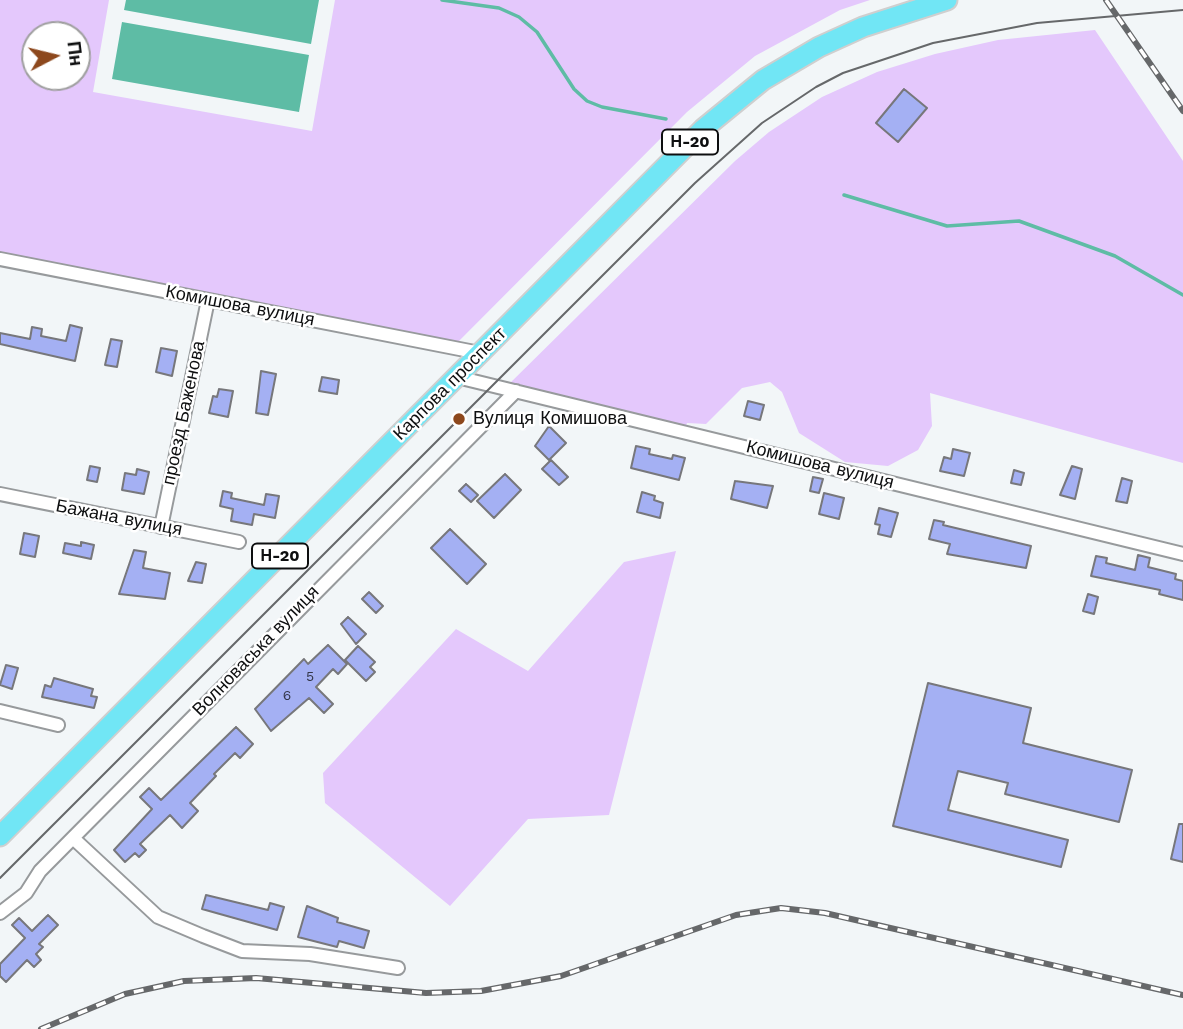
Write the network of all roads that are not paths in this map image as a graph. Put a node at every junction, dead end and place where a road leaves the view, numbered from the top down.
1 (947, 0) edge
2 (0, 259) edge
3 (208, 300) junction
4 (480, 353) junction
5 (457, 377) junction
6 (516, 391) junction
7 (0, 494) edge
8 (161, 527) junction
9 (239, 542) dead end
10 (1183, 554) edge
11 (0, 711) edge
12 (58, 725) dead end
13 (0, 836) edge
14 (73, 838) junction
15 (0, 913) edge
16 (398, 968) dead end

1 - 4 main road, Карпова проспект / Н-20
2 - 3 street, Комишова вулиця
3 - 4 street, Комишова вулиця
3 - 8 street, проезд Баженова
4 - 5 main road, Карпова проспект / Н-20
5 - 6 street, Комишова вулиця
5 - 13 main road, Карпова проспект / Н-20
6 - 10 street, Комишова вулиця
6 - 14 street, Волноваська вулиця
7 - 8 street, Бажана вулиця
8 - 9 street, Бажана вулиця
11 - 12 street
14 - 15 street, Волноваська вулиця
14 - 16 street

